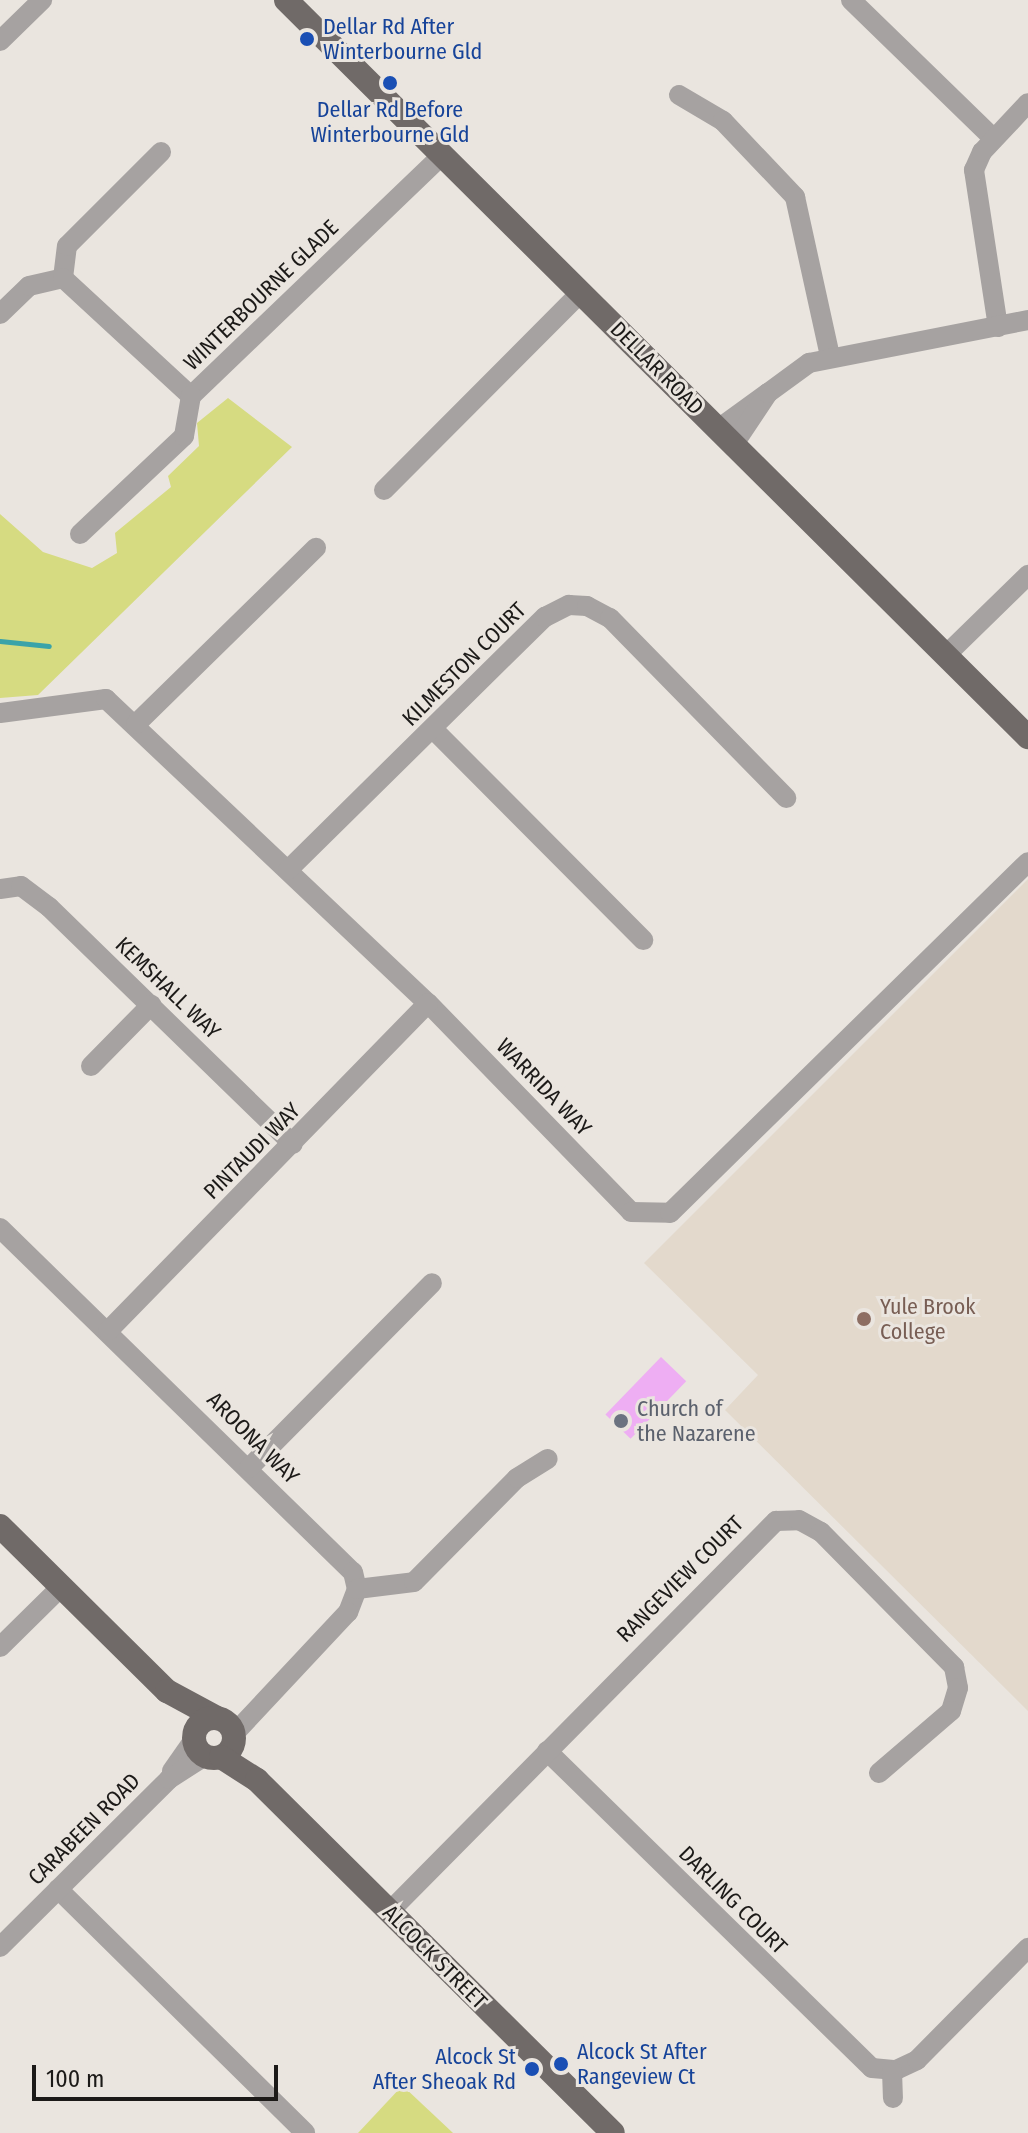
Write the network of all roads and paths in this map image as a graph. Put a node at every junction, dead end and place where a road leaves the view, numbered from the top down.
1 (42, 0) edge
2 (286, 0) edge
3 (851, 0) edge
4 (0, 41) edge
5 (679, 95) dead end
6 (1028, 103) edge
7 (993, 138) junction
8 (161, 152) dead end
9 (442, 155) junction
10 (63, 278) junction
11 (581, 292) junction
12 (0, 314) edge
13 (1028, 320) edge
14 (998, 327) junction
15 (830, 356) junction
16 (191, 396) junction
17 (726, 436) junction
18 (384, 490) dead end
19 (80, 534) dead end
20 (316, 548) dead end
21 (1028, 575) edge
22 (946, 655) junction
23 (0, 713) edge
24 (136, 724) junction
25 (433, 729) junction
26 (1028, 737) edge
27 (786, 798) dead end
28 (1028, 862) edge
29 (288, 870) junction
30 (0, 889) edge
31 (643, 940) dead end
32 (428, 1003) junction
33 (151, 1005) junction
34 (91, 1066) dead end
35 (293, 1144) junction
36 (0, 1228) edge
37 (432, 1283) dead end
38 (108, 1331) junction
39 (547, 1459) dead end
40 (249, 1468) junction
41 (0, 1526) edge
42 (61, 1587) junction
43 (357, 1589) junction
44 (0, 1647) edge
45 (167, 1691) junction
46 (227, 1727) junction
47 (204, 1748) junction
48 (547, 1751) junction
49 (879, 1773) dead end
50 (257, 1780) junction
51 (58, 1889) junction
52 (390, 1911) junction
53 (0, 1947) edge
54 (1028, 1948) edge
55 (892, 2071) junction
56 (893, 2098) dead end
57 (305, 2133) edge
58 (613, 2133) edge

1 - 4 street
2 - 9 main road, DELLAR ROAD
3 - 7 street
5 - 15 street
6 - 7 street
7 - 14 street
8 - 10 street
9 - 11 main road, DELLAR ROAD
9 - 16 street, WINTERBOURNE GLADE
10 - 12 street
10 - 16 street, WINTERBOURNE GLADE
11 - 17 main road, DELLAR ROAD
11 - 18 street
13 - 14 street
14 - 15 street
15 - 17 street
16 - 19 street
17 - 22 main road, DELLAR ROAD
20 - 24 street
21 - 22 street
22 - 26 main road, DELLAR ROAD
23 - 24 street, WARRIDA WAY
24 - 29 street, WARRIDA WAY
25 - 27 street, KILMESTON COURT
25 - 29 street, KILMESTON COURT
25 - 31 street
28 - 32 street, WARRIDA WAY
29 - 32 street, WARRIDA WAY
30 - 33 street, KEMSHALL WAY
32 - 35 street, PINTAUDI WAY
33 - 34 street
33 - 35 street, KEMSHALL WAY
35 - 38 street, PINTAUDI WAY
36 - 38 street, AROONA WAY
37 - 40 street
38 - 40 street, AROONA WAY
39 - 43 street
40 - 43 street, AROONA WAY
41 - 42 main road, ALCOCK STREET
42 - 44 street
42 - 45 main road, ALCOCK STREET
43 - 46 street
45 - 46 main road, ALCOCK STREET
45 - 47 main road, ALCOCK STREET
46 - 47 main road
46 - 47 main road
46 - 50 main road, ALCOCK STREET
47 - 50 main road, ALCOCK STREET
47 - 51 street, CARABEEN ROAD
48 - 49 street, RANGEVIEW COURT
48 - 52 street, RANGEVIEW COURT
48 - 55 street, DARLING COURT
50 - 52 main road, ALCOCK STREET
51 - 53 street, CARABEEN ROAD
51 - 57 street
52 - 58 main road, ALCOCK STREET
54 - 55 street
55 - 56 street

